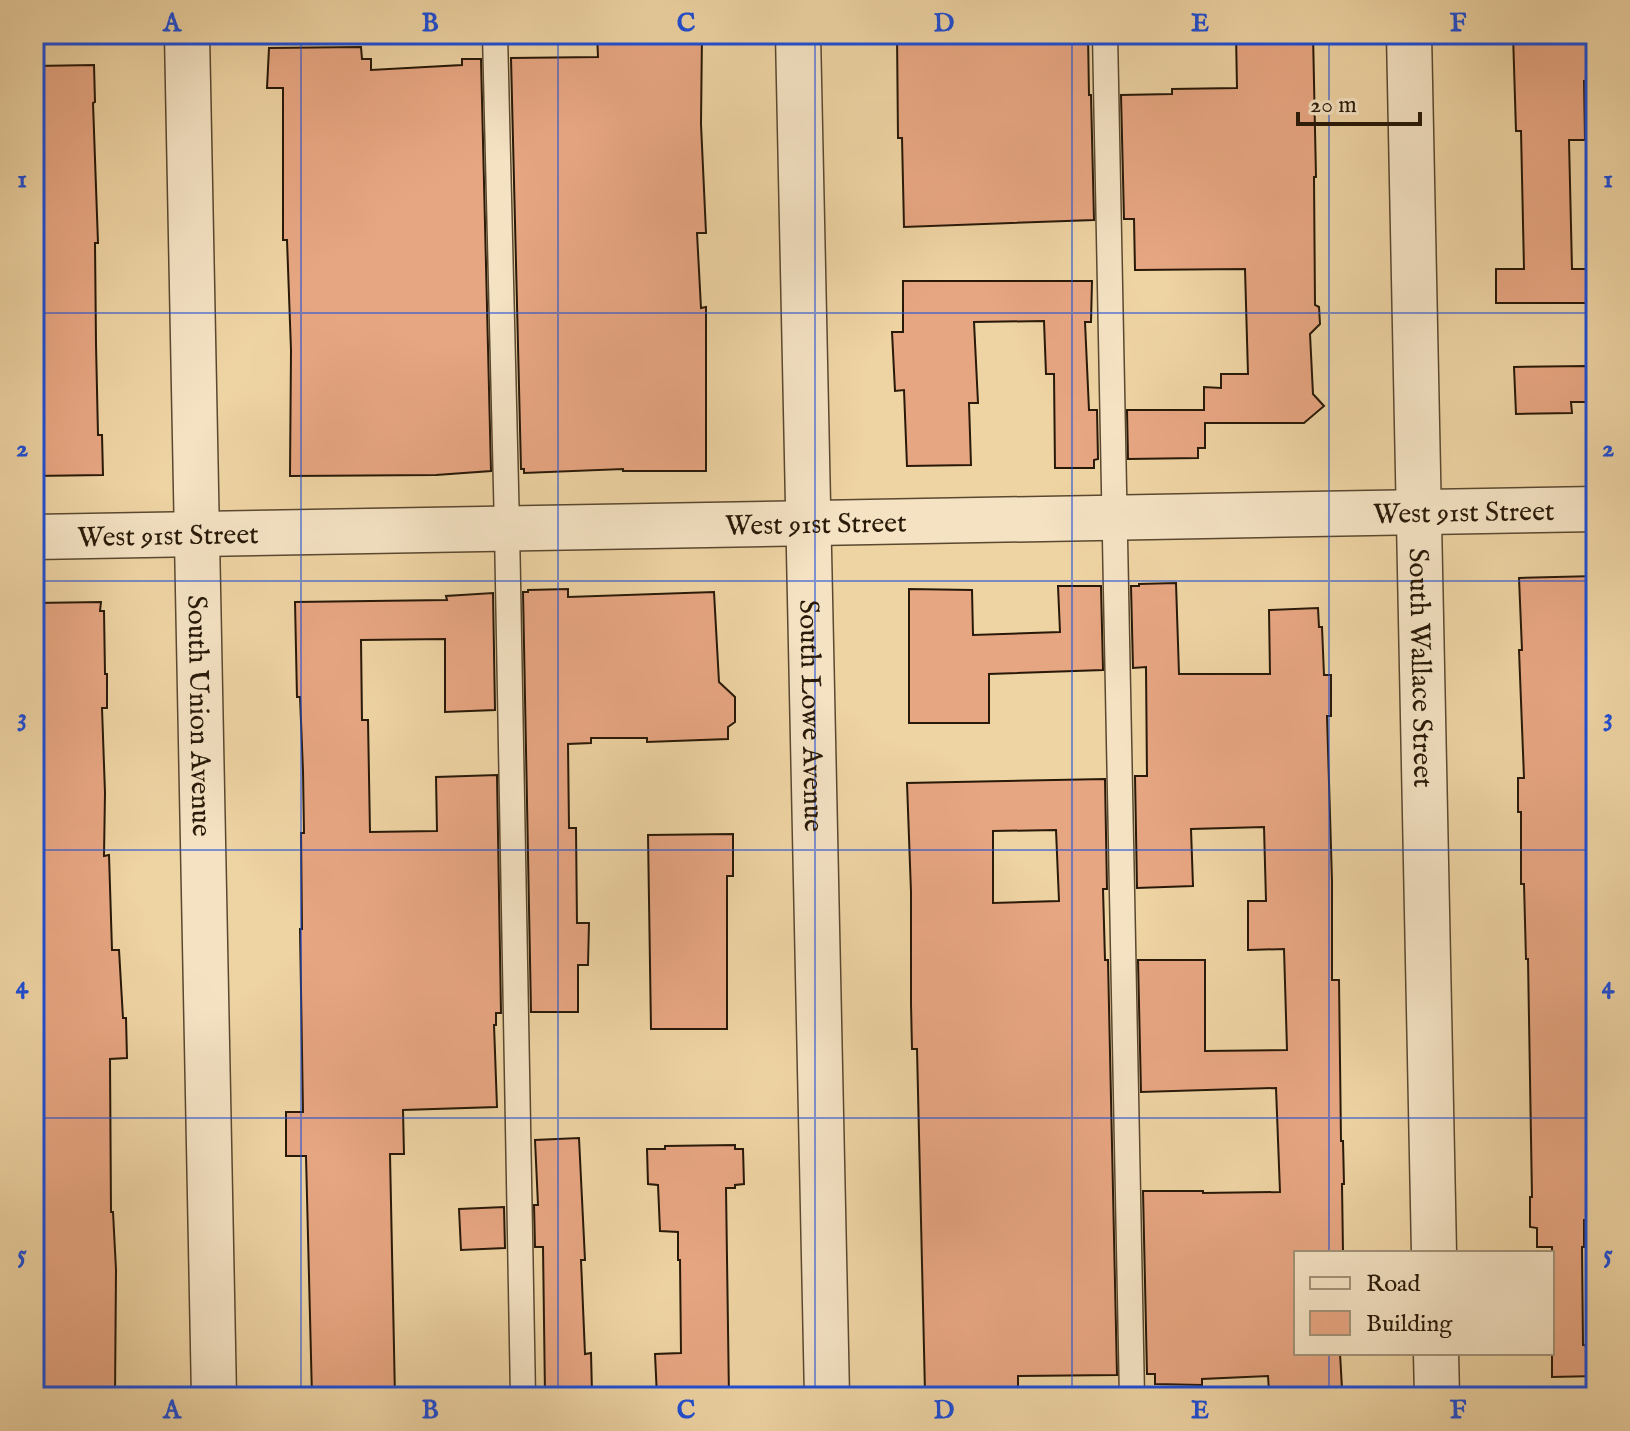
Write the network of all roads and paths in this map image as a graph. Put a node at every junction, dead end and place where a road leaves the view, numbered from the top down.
1 (187, 34) edge
2 (495, 34) edge
3 (798, 34) edge
4 (1105, 34) edge
5 (1409, 34) edge
6 (1596, 509) edge
7 (1418, 512) junction
8 (1114, 518) junction
9 (808, 523) junction
10 (507, 529) junction
11 (197, 535) junction
12 (34, 537) edge
13 (1434, 1251) edge
14 (1436, 1355) edge
15 (214, 1397) edge
16 (523, 1397) edge
17 (827, 1397) edge
18 (1132, 1397) edge
19 (1437, 1397) edge

1 - 11 street, South Union Avenue
2 - 10 lane
3 - 9 street, South Lowe Avenue
4 - 8 lane
5 - 7 street, South Wallace Street
6 - 7 street, West 91st Street
7 - 8 street, West 91st Street
7 - 13 street, South Wallace Street
8 - 9 street, West 91st Street
8 - 18 lane
9 - 10 street, West 91st Street
9 - 17 street, South Lowe Avenue
10 - 11 street, West 91st Street
10 - 16 lane
11 - 12 street, West 91st Street
11 - 15 street, South Union Avenue
14 - 19 street

